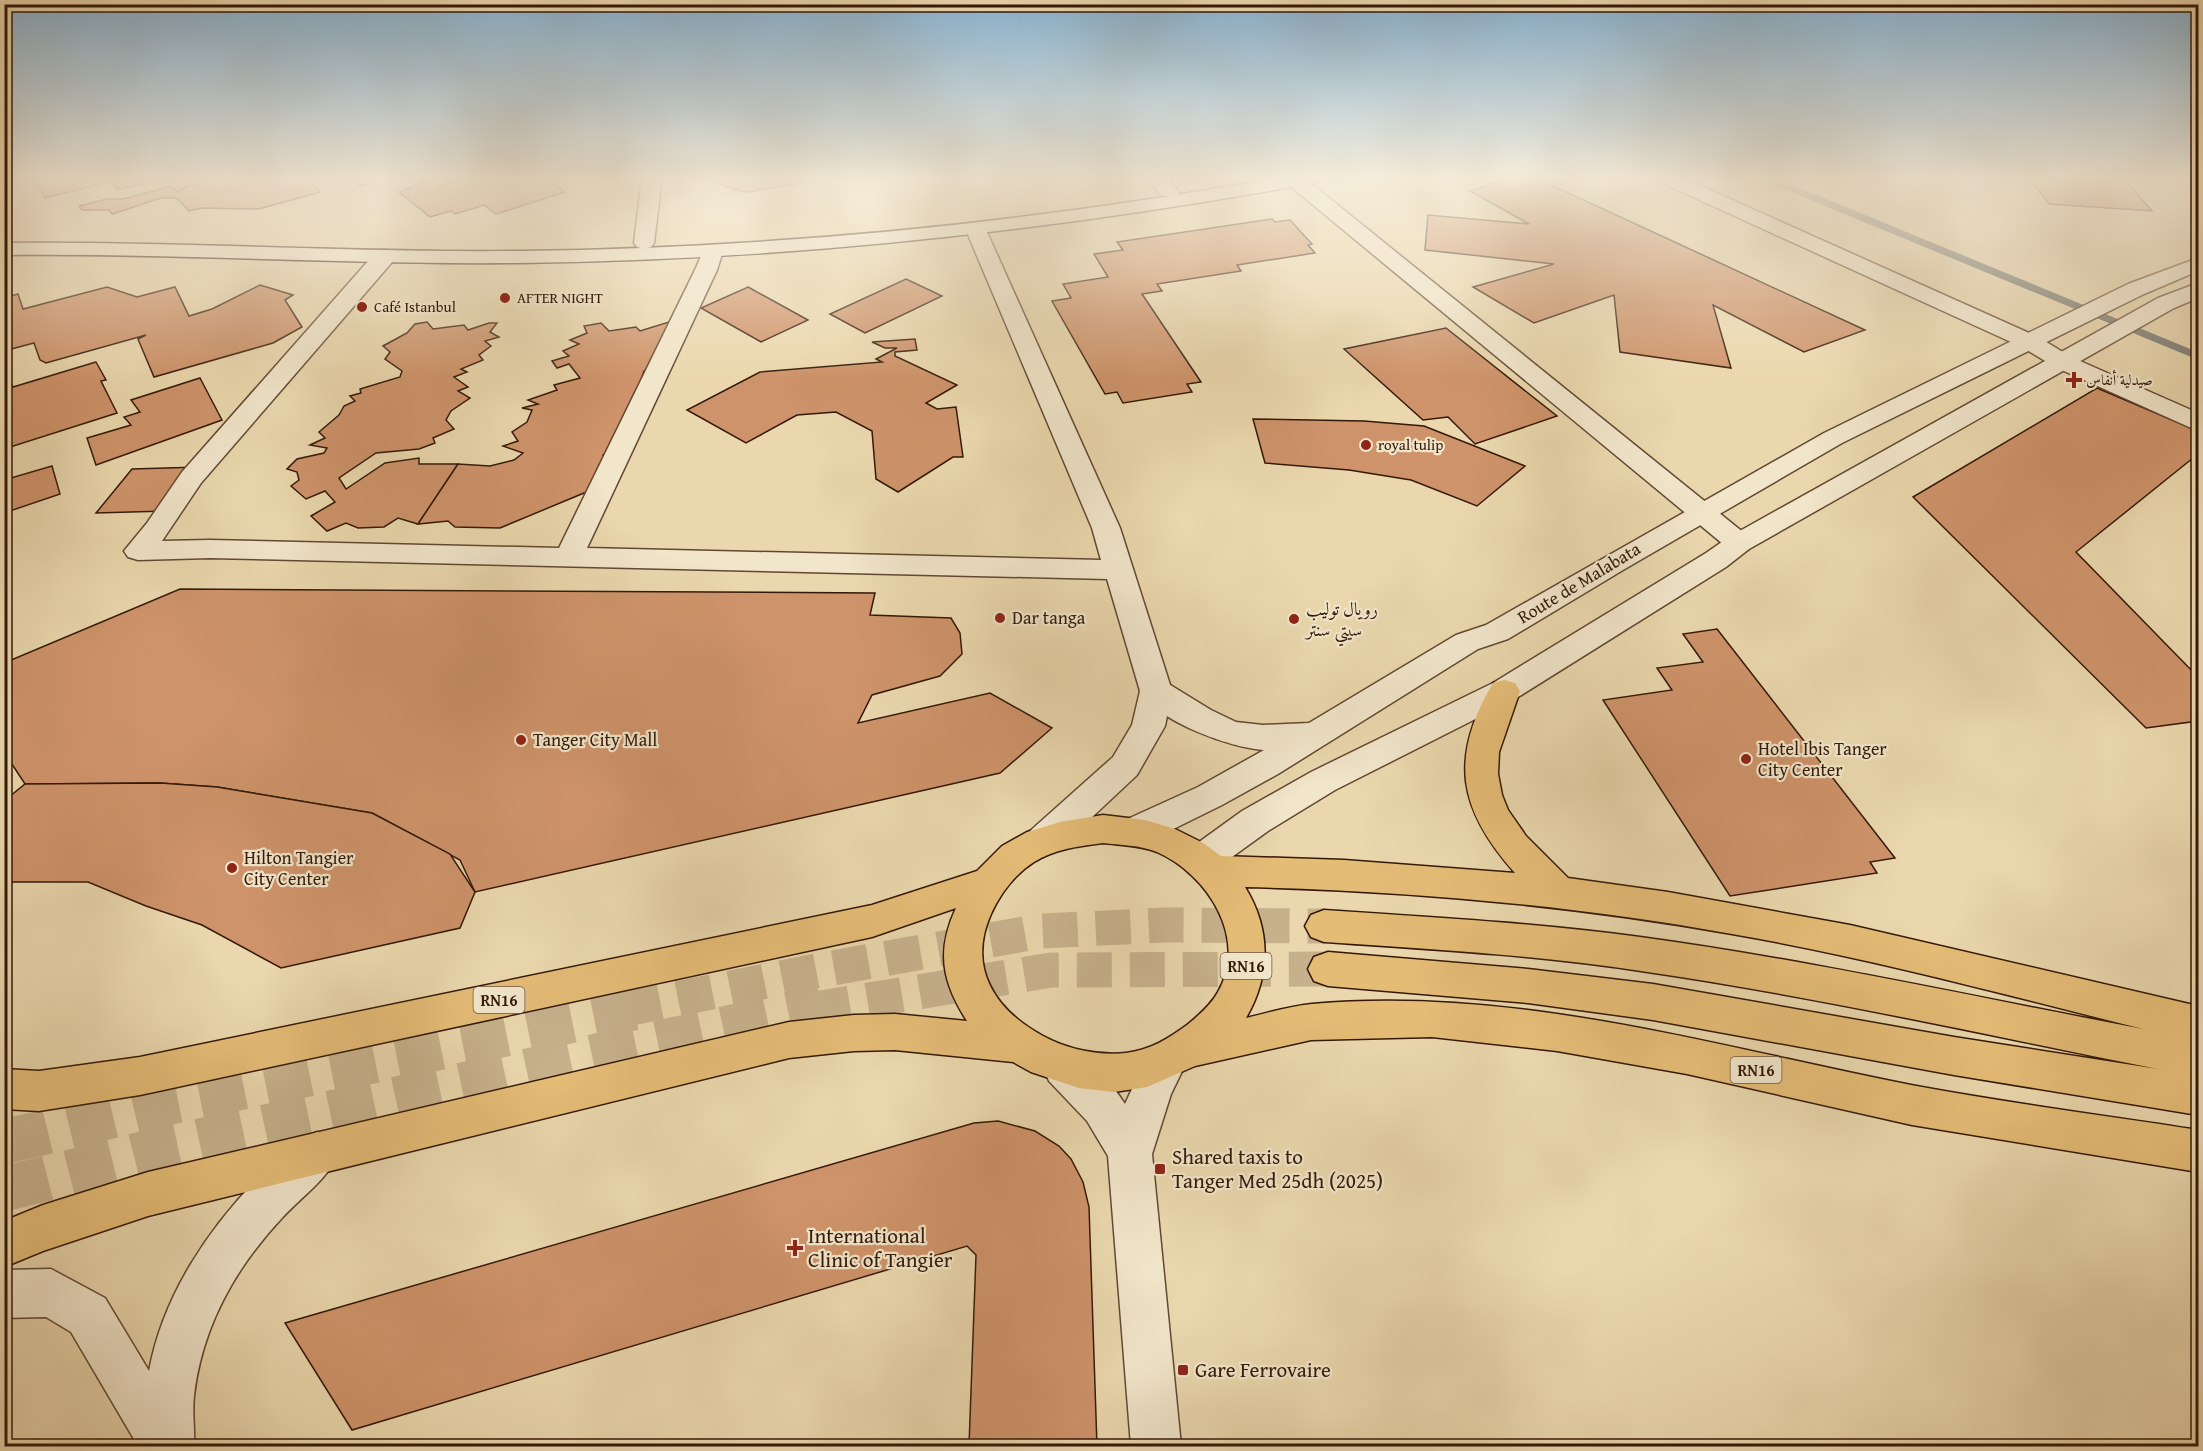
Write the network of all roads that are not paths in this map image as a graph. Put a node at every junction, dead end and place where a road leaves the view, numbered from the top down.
1 (490, 245) edge
2 (544, 245) edge
3 (807, 245) edge
4 (982, 245) edge
5 (1371, 245) edge
6 (1815, 245) edge
7 (4, 249) edge
8 (712, 251) junction
9 (385, 256) junction
10 (2199, 264) edge
11 (2199, 290) edge
12 (2030, 342) junction
13 (2063, 362) junction
14 (2199, 422) edge
15 (1702, 512) junction
16 (1738, 543) junction
17 (569, 556) junction
18 (1120, 570) junction
19 (1156, 691) junction
20 (1504, 691) junction
21 (1317, 734) junction
22 (1134, 832) junction
23 (1043, 841) junction
24 (1207, 866) junction
25 (989, 882) junction
26 (1557, 891) junction
27 (1324, 926) tunnel mouth
28 (1328, 969) tunnel mouth
29 (2199, 1024) edge
30 (1017, 1044) junction
31 (1177, 1056) junction
32 (2199, 1058) edge
33 (1064, 1068) junction
34 (4, 1089) edge
35 (2199, 1095) edge
36 (2199, 1150) edge
37 (319, 1152) junction
38 (1130, 1154) junction
39 (4, 1244) edge
40 (4, 1294) edge
41 (168, 1446) edge
42 (1156, 1446) edge

1 - 2 street
3 - 8 street
4 - 18 street
5 - 15 street
6 - 12 street
7 - 9 street
8 - 9 street
8 - 17 street
9 - 17 street
10 - 12 street, Route de Malabata
11 - 13 street
12 - 13 street
12 - 15 street, Route de Malabata
13 - 14 street
13 - 16 street
15 - 16 street
15 - 21 street, Route de Malabata
16 - 20 street
17 - 18 street
18 - 19 street
19 - 21 street
19 - 23 street
20 - 24 street
20 - 26 main road
21 - 22 street, Route de Malabata
22 - 23 main road, RN16
22 - 24 main road, RN16
23 - 25 main road, RN16
24 - 26 main road, RN16
24 - 31 main road, RN16
25 - 30 main road, RN16
25 - 34 main road, RN16
26 - 29 main road, RN16
27 - 32 main road
28 - 35 main road
30 - 33 main road, RN16
30 - 37 main road, RN16
31 - 33 main road, RN16
31 - 36 main road, RN16
31 - 38 street
33 - 38 street
37 - 39 main road, RN16
37 - 41 street
38 - 42 street
40 - 41 street

